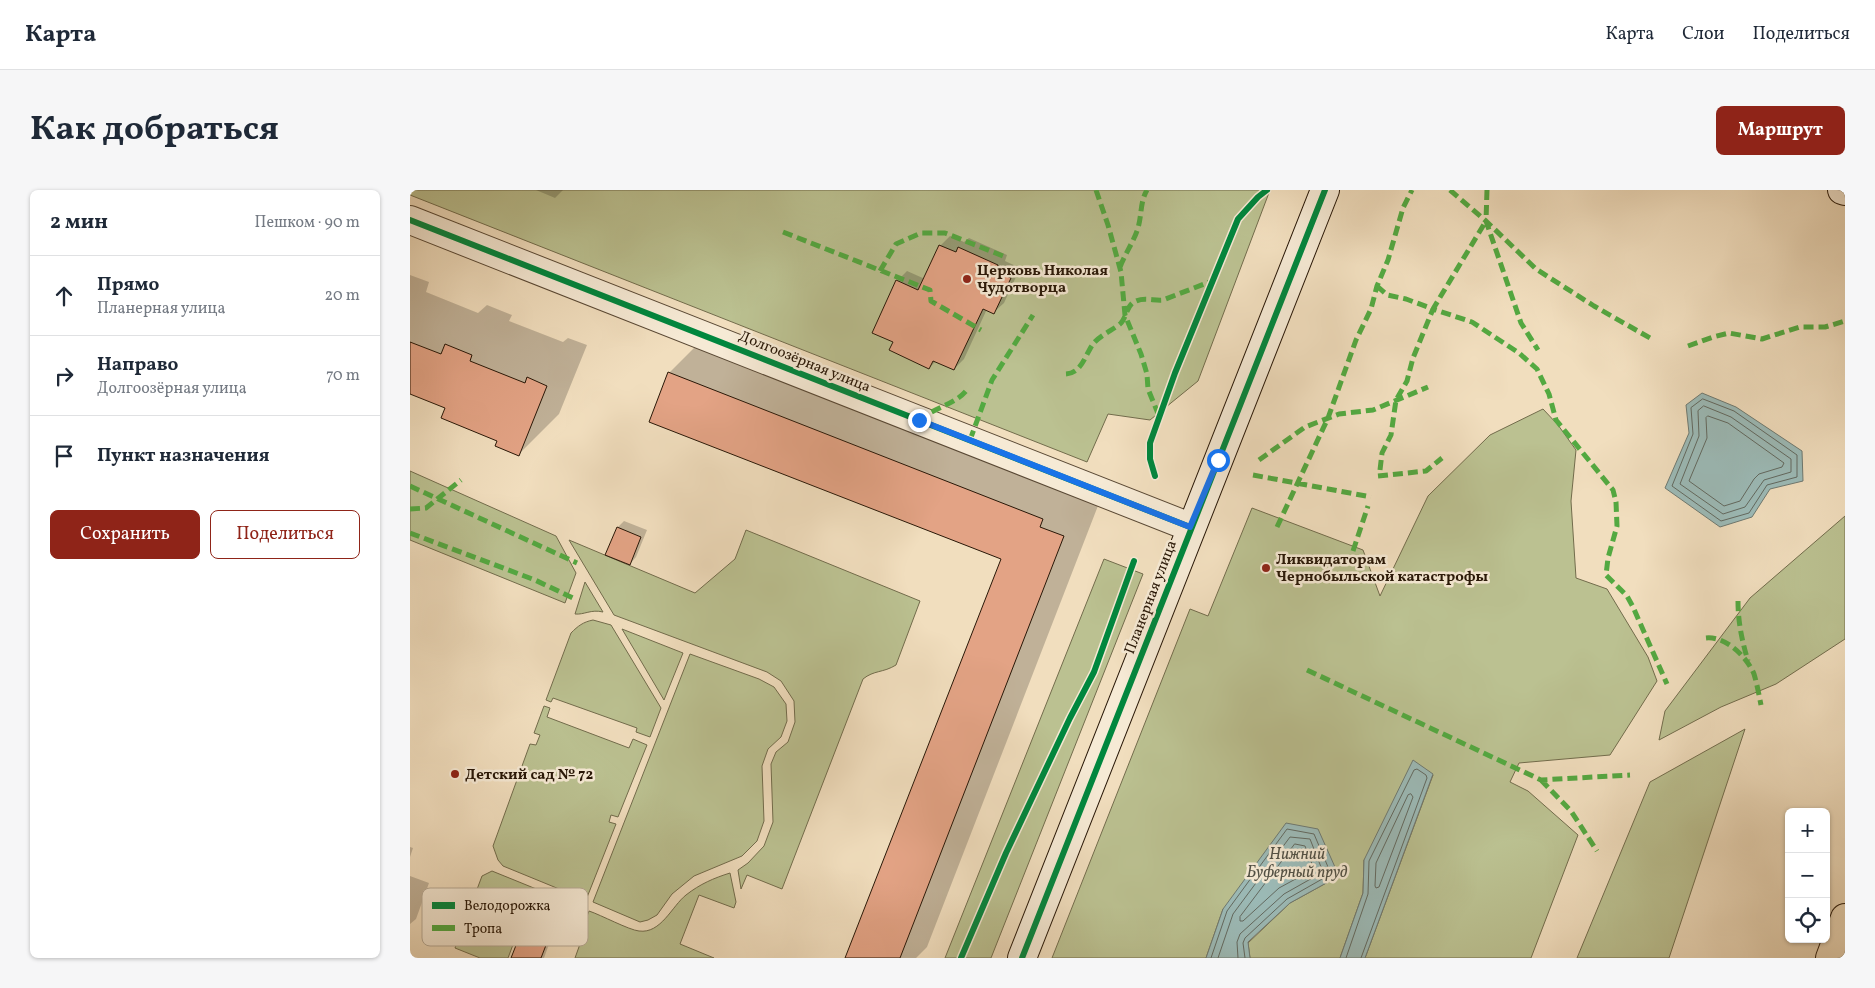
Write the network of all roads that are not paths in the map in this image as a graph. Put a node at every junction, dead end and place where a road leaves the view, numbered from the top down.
1 (1324, 190) edge
2 (410, 220) edge
3 (1190, 527) junction
4 (1845, 918) edge
5 (1022, 958) edge
6 (1830, 958) edge

1 - 3 street, Планерная улица
2 - 3 street, Долгоозёрная улица
3 - 5 street, Планерная улица
4 - 6 highway

